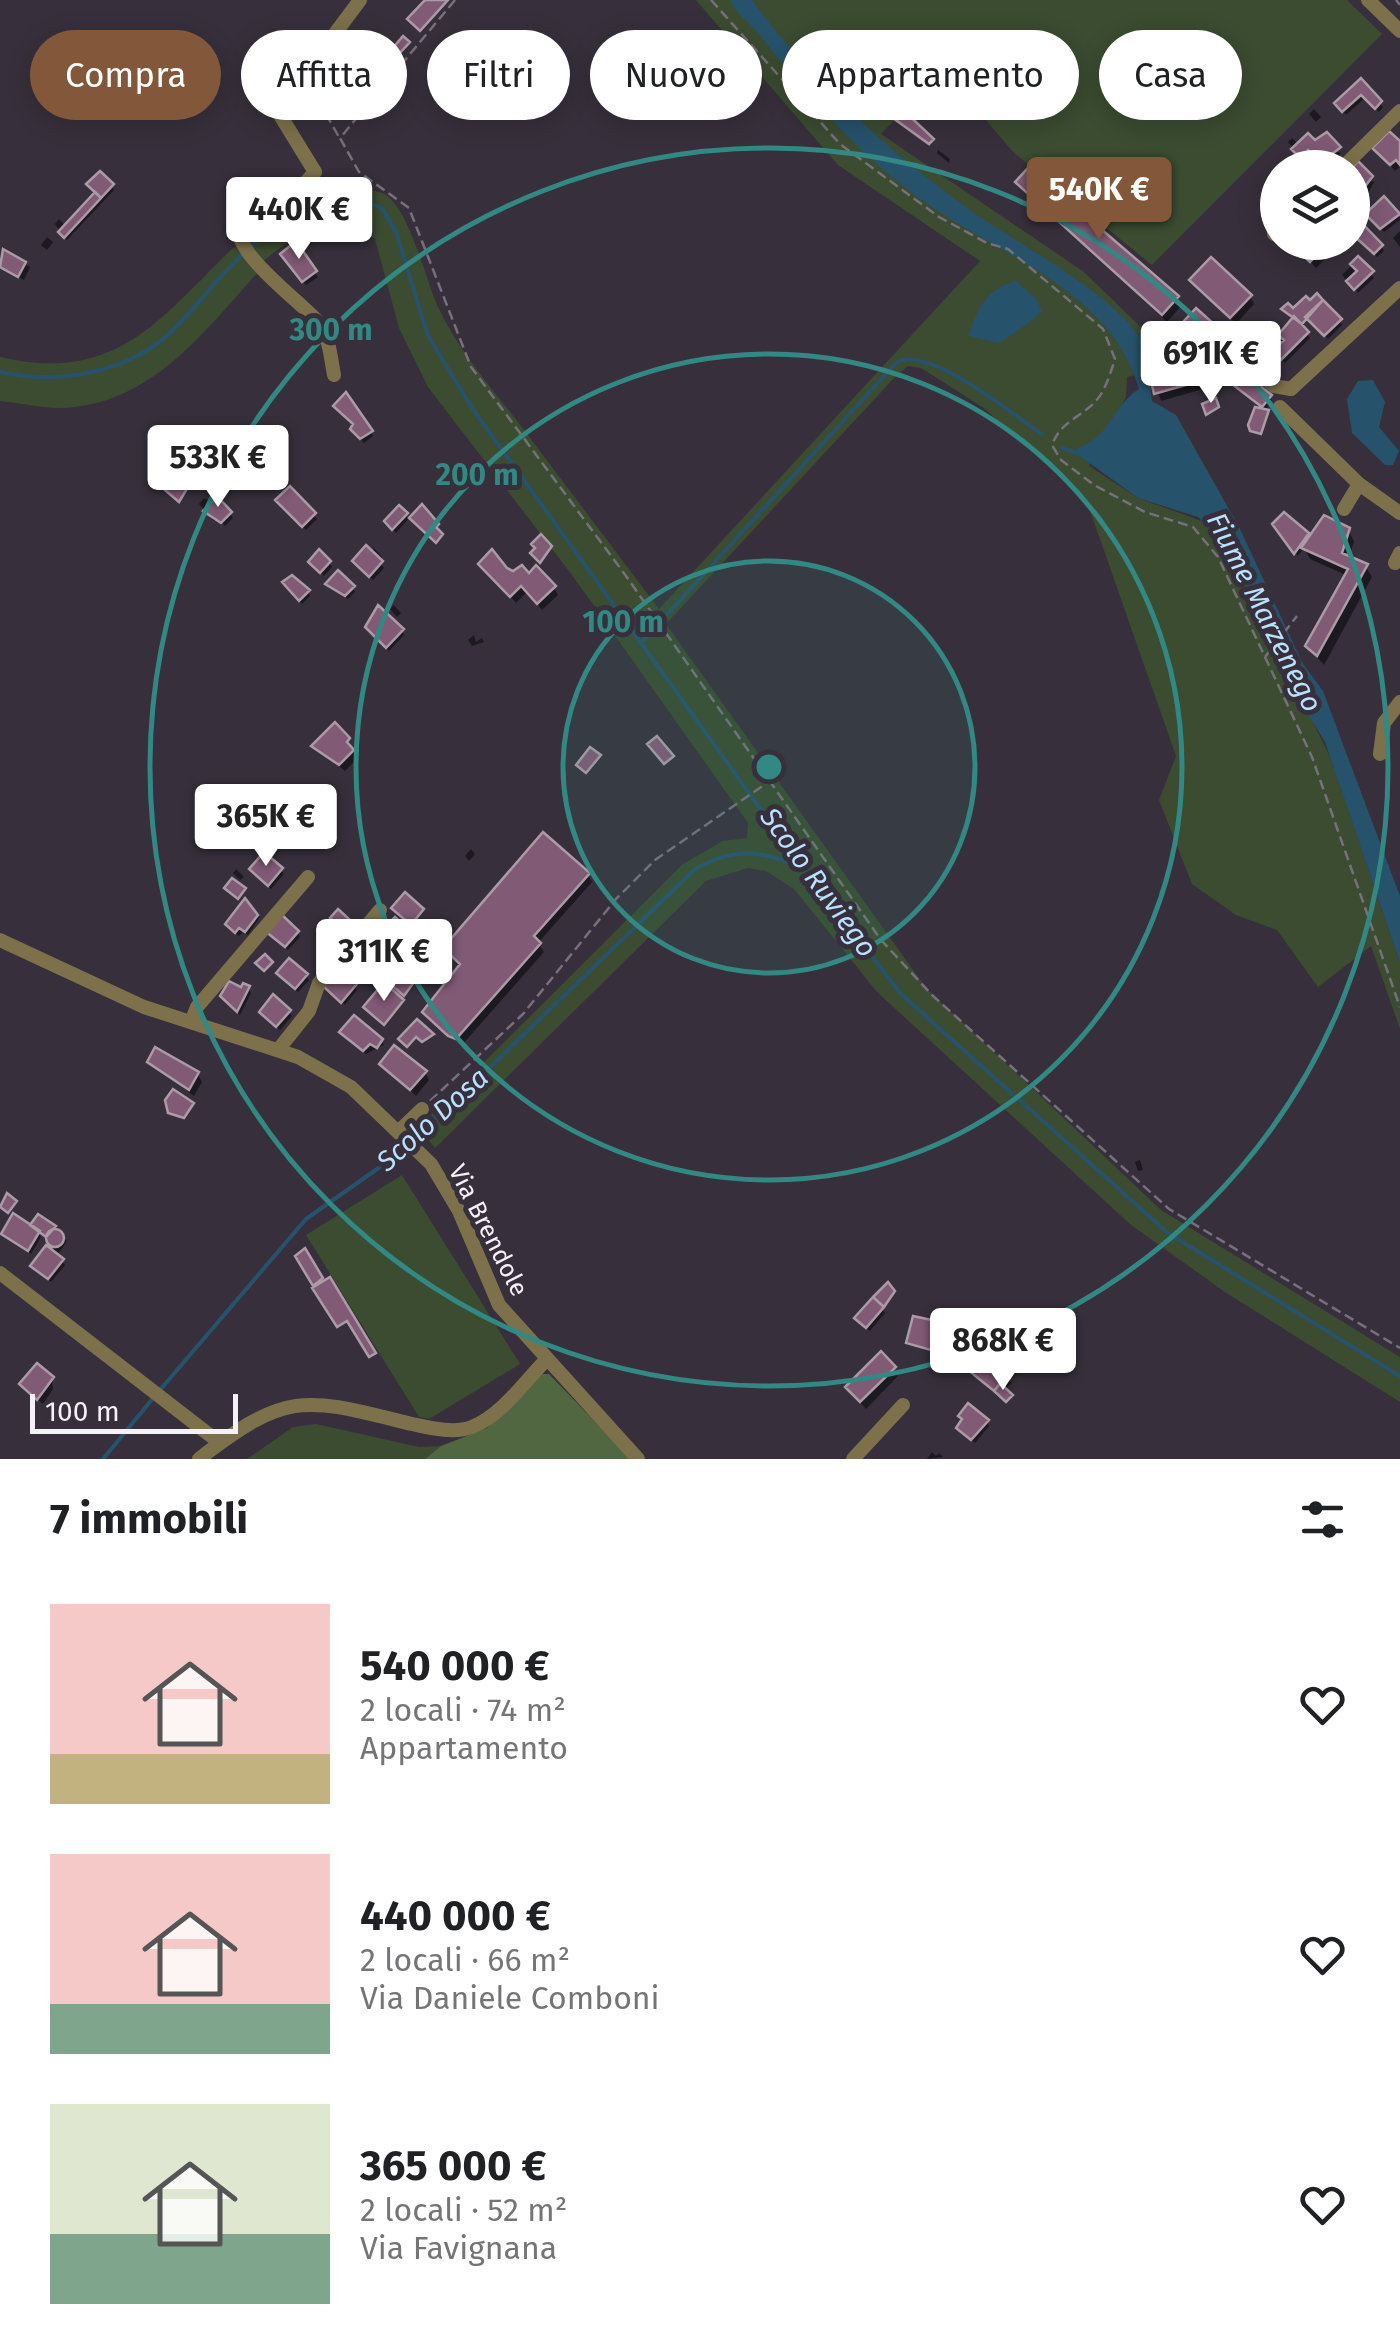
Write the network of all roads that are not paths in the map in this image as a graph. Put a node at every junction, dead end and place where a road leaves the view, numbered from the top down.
1 (360, 0) edge
2 (1368, 0) edge
3 (1397, 22) edge
4 (1400, 111) edge
5 (1360, 150) edge
6 (1400, 288) edge
7 (1245, 361) dead end
8 (334, 375) dead end
9 (1280, 407) dead end
10 (1359, 484) junction
11 (1344, 509) dead end
12 (1400, 514) edge
13 (1400, 702) edge
14 (1380, 754) dead end
15 (308, 876) dead end
16 (380, 910) dead end
17 (0, 940) edge
18 (191, 1022) junction
19 (278, 1050) junction
20 (422, 1109) road end
21 (408, 1138) junction
22 (0, 1274) edge
23 (546, 1360) junction
24 (903, 1405) dead end
25 (220, 1443) junction
26 (199, 1459) edge
27 (638, 1459) edge
28 (853, 1459) edge

1 - 8 street
2 - 3 street
4 - 5 street
6 - 7 street
9 - 10 street
10 - 11 street
10 - 12 street
13 - 14 street
15 - 18 street
16 - 19 street
17 - 18 street, Via Brendole
18 - 19 street, Via Brendole
19 - 21 street, Via Brendole
20 - 21 street
21 - 23 street, Via Brendole
22 - 25 street
23 - 25 street
23 - 27 street, Via Brendole
24 - 28 street
25 - 26 street

